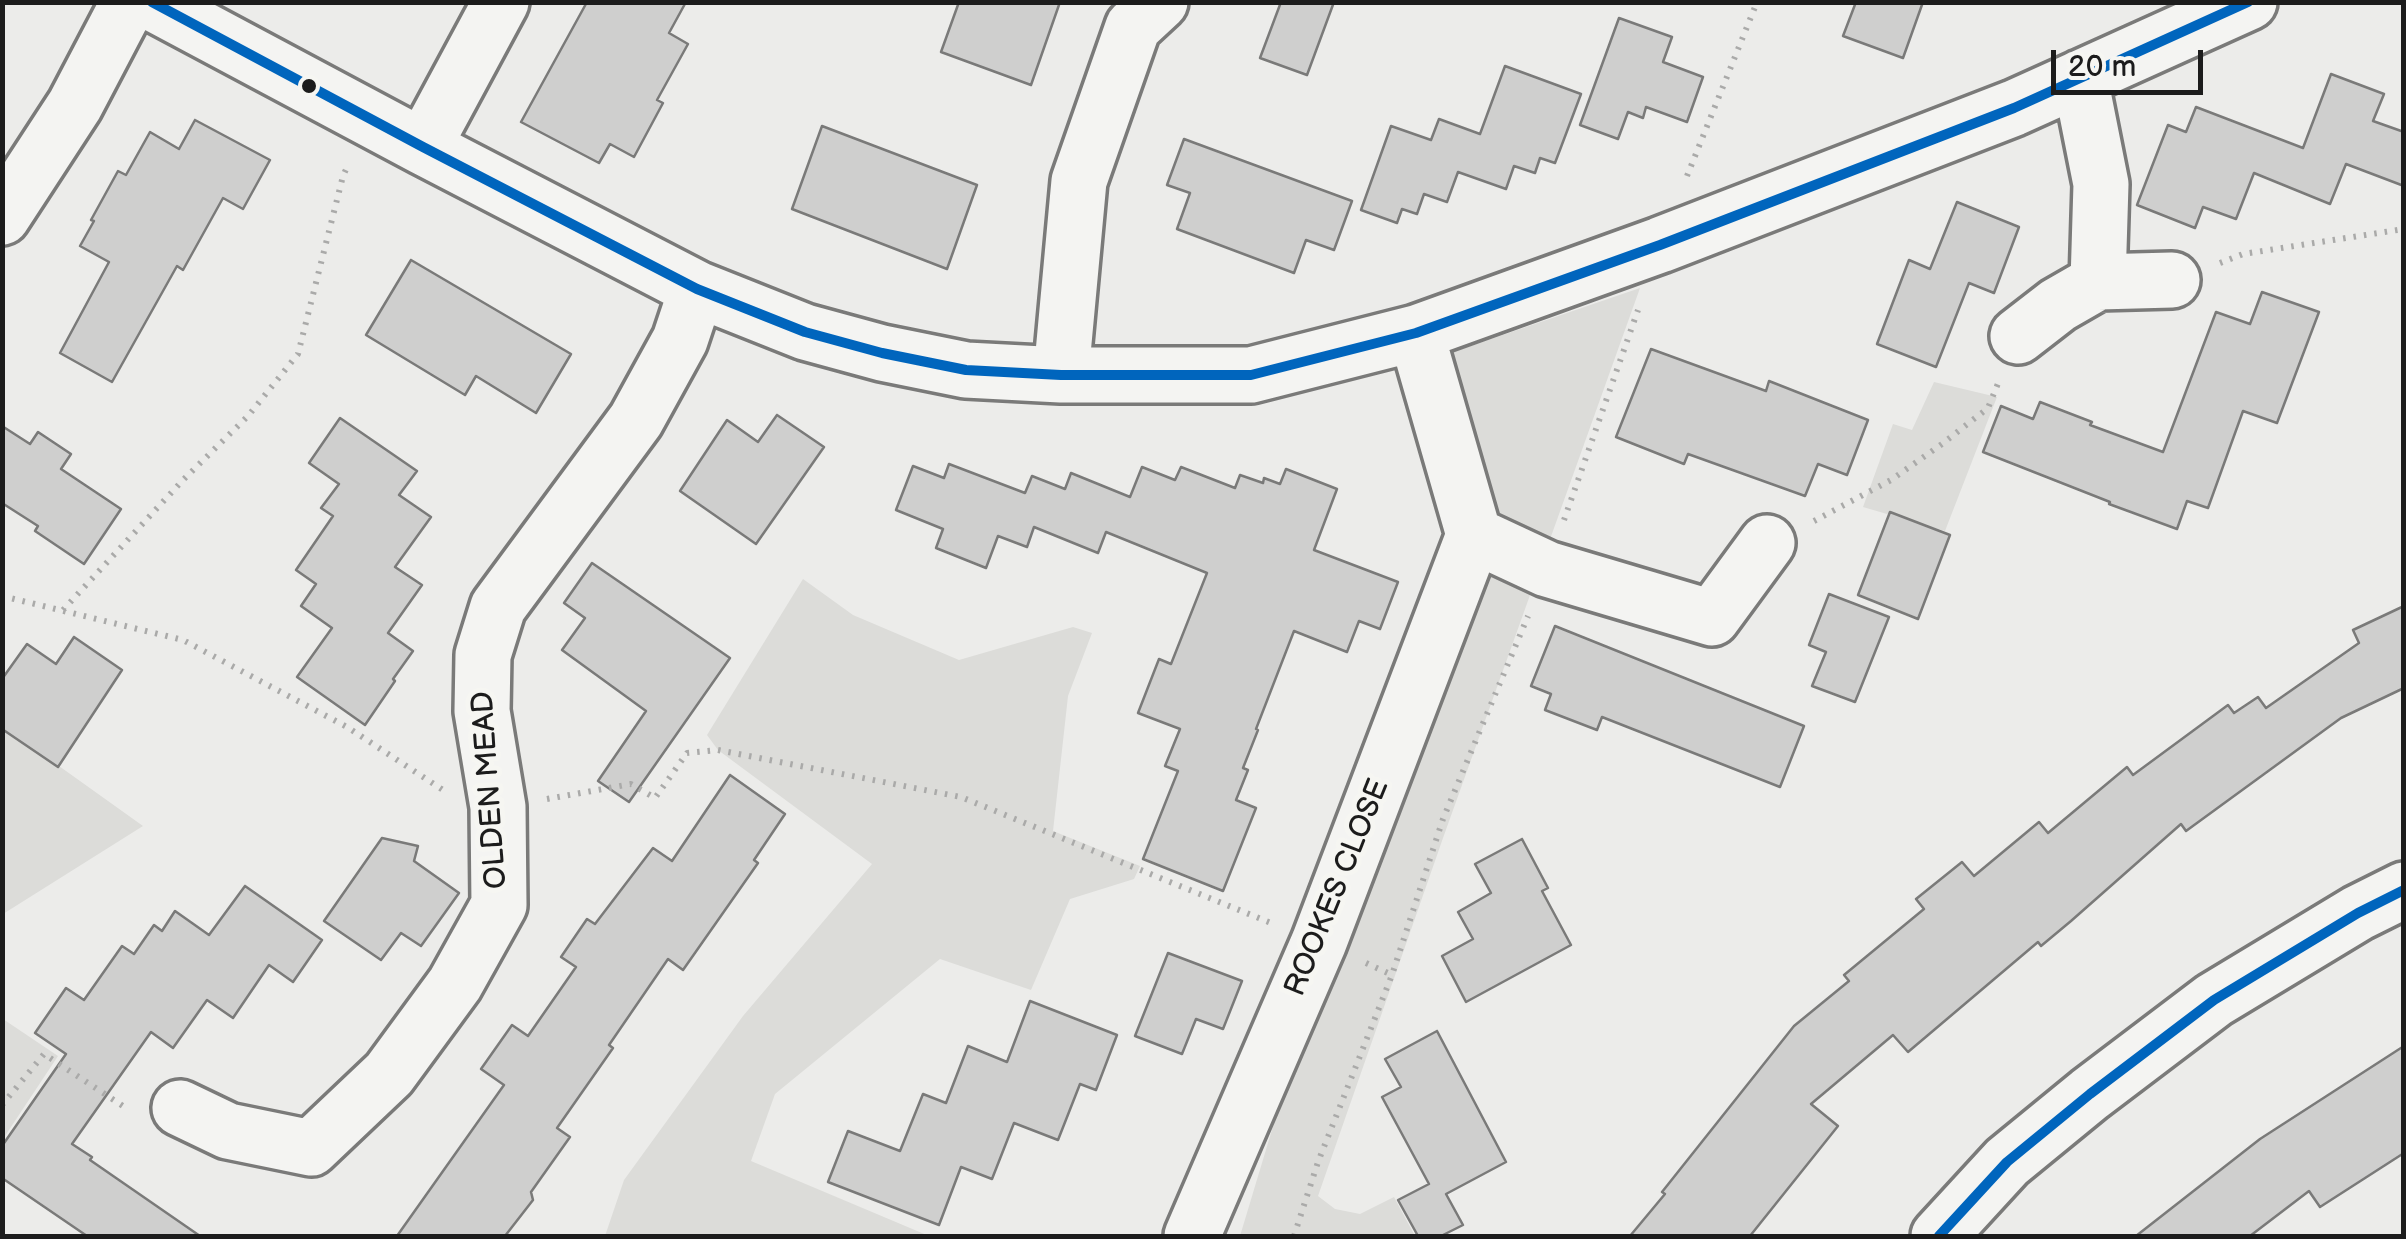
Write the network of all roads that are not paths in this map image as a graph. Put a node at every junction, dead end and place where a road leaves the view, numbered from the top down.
1 (129, 2) edge
2 (151, 2) edge
3 (501, 2) edge
4 (1160, 2) edge
5 (2249, 2) edge
6 (2080, 78) junction
7 (423, 147) junction
8 (2, 216) edge
9 (2172, 280) road end
10 (2098, 282) junction
11 (697, 289) junction
12 (1416, 333) junction
13 (2018, 336) road end
14 (1061, 375) junction
15 (1474, 535) junction
16 (1767, 543) road end
17 (2404, 890) edge
18 (180, 1108) road end
19 (1192, 1236) edge
20 (1939, 1236) edge

1 - 8 street
2 - 7 street
3 - 7 street
4 - 14 street
5 - 6 street
6 - 10 street
6 - 12 street
7 - 11 street
9 - 10 street
10 - 13 street
11 - 14 street
11 - 18 street, OLDEN MEAD
12 - 14 street
12 - 15 street
15 - 16 street
15 - 19 street, ROOKES CLOSE
17 - 20 street

